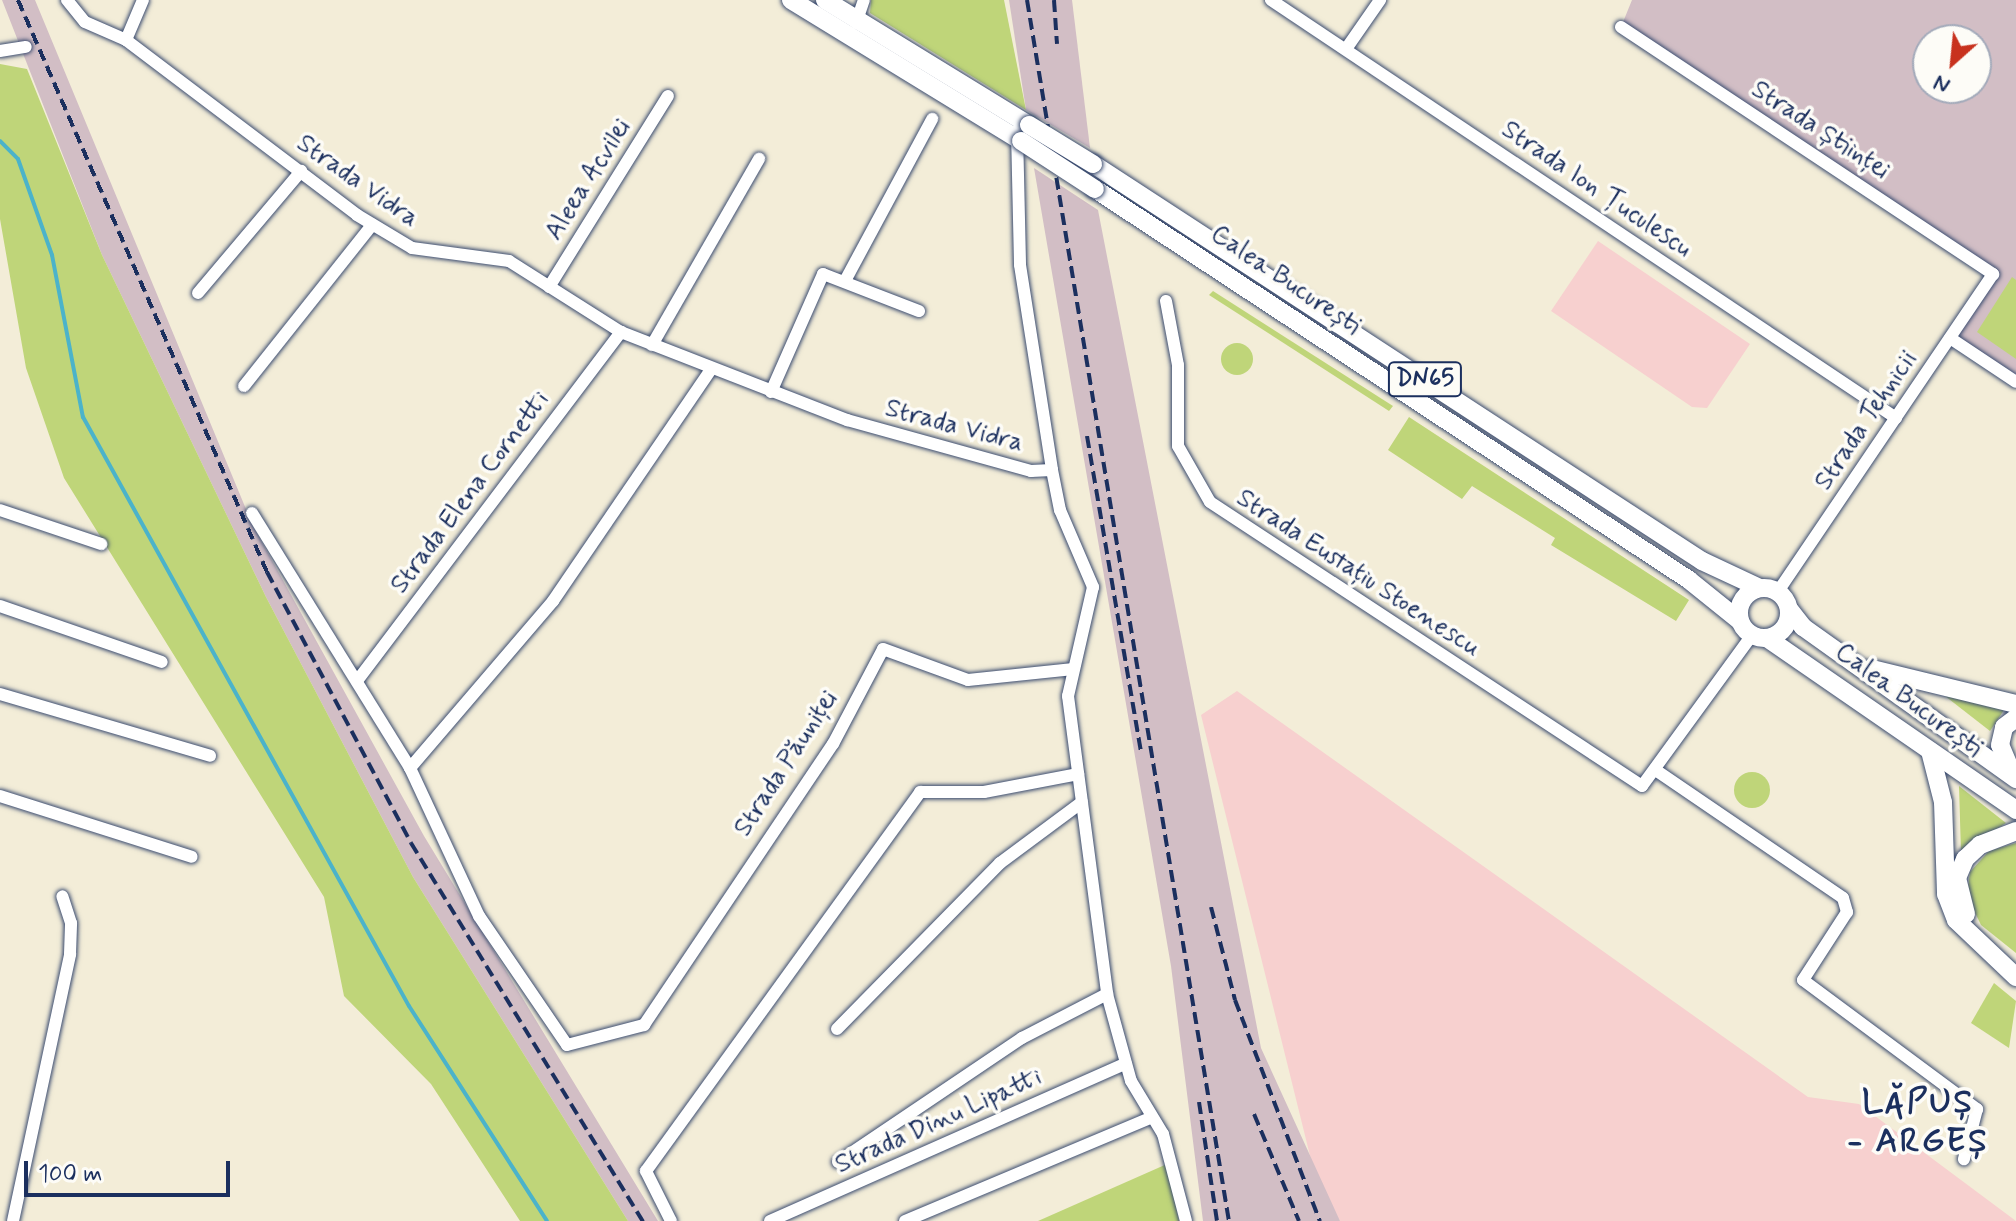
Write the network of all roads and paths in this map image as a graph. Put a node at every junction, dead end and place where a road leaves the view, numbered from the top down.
1 (67, 0) edge
2 (143, 0) edge
3 (791, 0) edge
4 (825, 0) edge
5 (864, 0) edge
6 (1271, 0) edge
7 (1380, 0) edge
8 (854, 26) junction
9 (1621, 27) dead end
10 (126, 40) junction
11 (26, 47) dead end
12 (1346, 49) junction
13 (0, 51) edge
14 (668, 96) dead end
15 (932, 119) dead end
16 (1021, 131) junction
17 (759, 159) dead end
18 (301, 171) junction
19 (1179, 217) junction
20 (372, 225) junction
21 (1168, 234) junction
22 (1993, 274) joint
23 (846, 279) junction
24 (549, 287) junction
25 (198, 293) dead end
26 (1166, 301) dead end
27 (919, 311) dead end
28 (621, 332) junction
29 (1950, 338) junction
30 (652, 345) junction
31 (710, 371) junction
32 (2016, 382) edge
33 (244, 386) dead end
34 (771, 392) junction
35 (1896, 418) junction
36 (1052, 470) junction
37 (0, 510) edge
38 (252, 513) dead end
39 (101, 544) dead end
40 (1769, 590) junction
41 (0, 606) edge
42 (1789, 609) junction
43 (1753, 631) junction
44 (162, 662) dead end
45 (1866, 668) junction
46 (1073, 669) junction
47 (357, 681) junction
48 (0, 694) edge
49 (2016, 704) edge
50 (2016, 718) edge
51 (1929, 748) junction
52 (210, 756) dead end
53 (410, 768) junction
54 (1657, 771) junction
55 (1078, 774) junction
56 (2016, 779) edge
57 (0, 796) edge
58 (1082, 802) junction
59 (2016, 810) edge
60 (2016, 831) edge
61 (192, 857) dead end
62 (62, 896) dead end
63 (2016, 963) edge
64 (2016, 977) edge
65 (1107, 994) junction
66 (837, 1029) dead end
67 (1126, 1063) junction
68 (1148, 1119) junction
69 (1964, 1159) dead end
70 (838, 1162) dead end
71 (13, 1221) edge
72 (671, 1221) edge
73 (770, 1221) edge
74 (905, 1221) edge
75 (1186, 1221) edge

1 - 10 street, Strada Vidra
2 - 10 street
3 - 8 main road, Calea București / DN65
4 - 8 main road, Calea București / DN65
5 - 8 street
6 - 12 street, Strada Ion Țuculescu
7 - 12 street
8 - 16 main road, Calea București / DN65
9 - 22 street, Strada Științei
10 - 18 street, Strada Vidra
11 - 13 street
12 - 35 street, Strada Ion Țuculescu
14 - 24 street, Aleea Acvilei
15 - 23 street
16 - 19 main road, Calea București / DN65, bridge
16 - 21 main road, Calea București / DN65, bridge
16 - 36 street
17 - 30 street
18 - 20 street, Strada Vidra
18 - 25 street
19 - 21 main road
19 - 40 main road, Calea București / DN65
20 - 24 street, Strada Vidra
20 - 33 street
21 - 43 main road, Calea București / DN65
22 - 29 street, Strada Tehnicii
23 - 27 street
23 - 34 street
24 - 28 street, Strada Vidra
26 - 54 street, Strada Eustațiu Stoenescu
28 - 30 street, Strada Vidra
28 - 47 street, Strada Elena Cornetti
29 - 32 street
29 - 35 street, Strada Tehnicii
30 - 31 street, Strada Vidra
31 - 34 street, Strada Vidra
31 - 53 street
34 - 36 street, Strada Vidra
35 - 40 street, Strada Tehnicii
36 - 46 street
37 - 39 street
38 - 47 street
40 - 42 main road, Calea București
40 - 43 main road
41 - 44 street
42 - 43 main road
42 - 45 main road, Calea București
43 - 51 main road, Calea București / DN65
43 - 54 street
45 - 49 main road
45 - 56 main road, Calea București
46 - 53 street, Strada Păuniței
46 - 55 street
47 - 53 street
48 - 52 street
50 - 56 main road
51 - 59 main road, Calea București / DN65
51 - 64 main road
54 - 69 street
55 - 58 street
55 - 72 street
57 - 61 street
58 - 65 street
58 - 66 street
60 - 63 main road
62 - 71 street
65 - 67 street
65 - 70 street
67 - 68 street
67 - 73 street, Strada Dinu Lipatti
68 - 74 street
68 - 75 street

